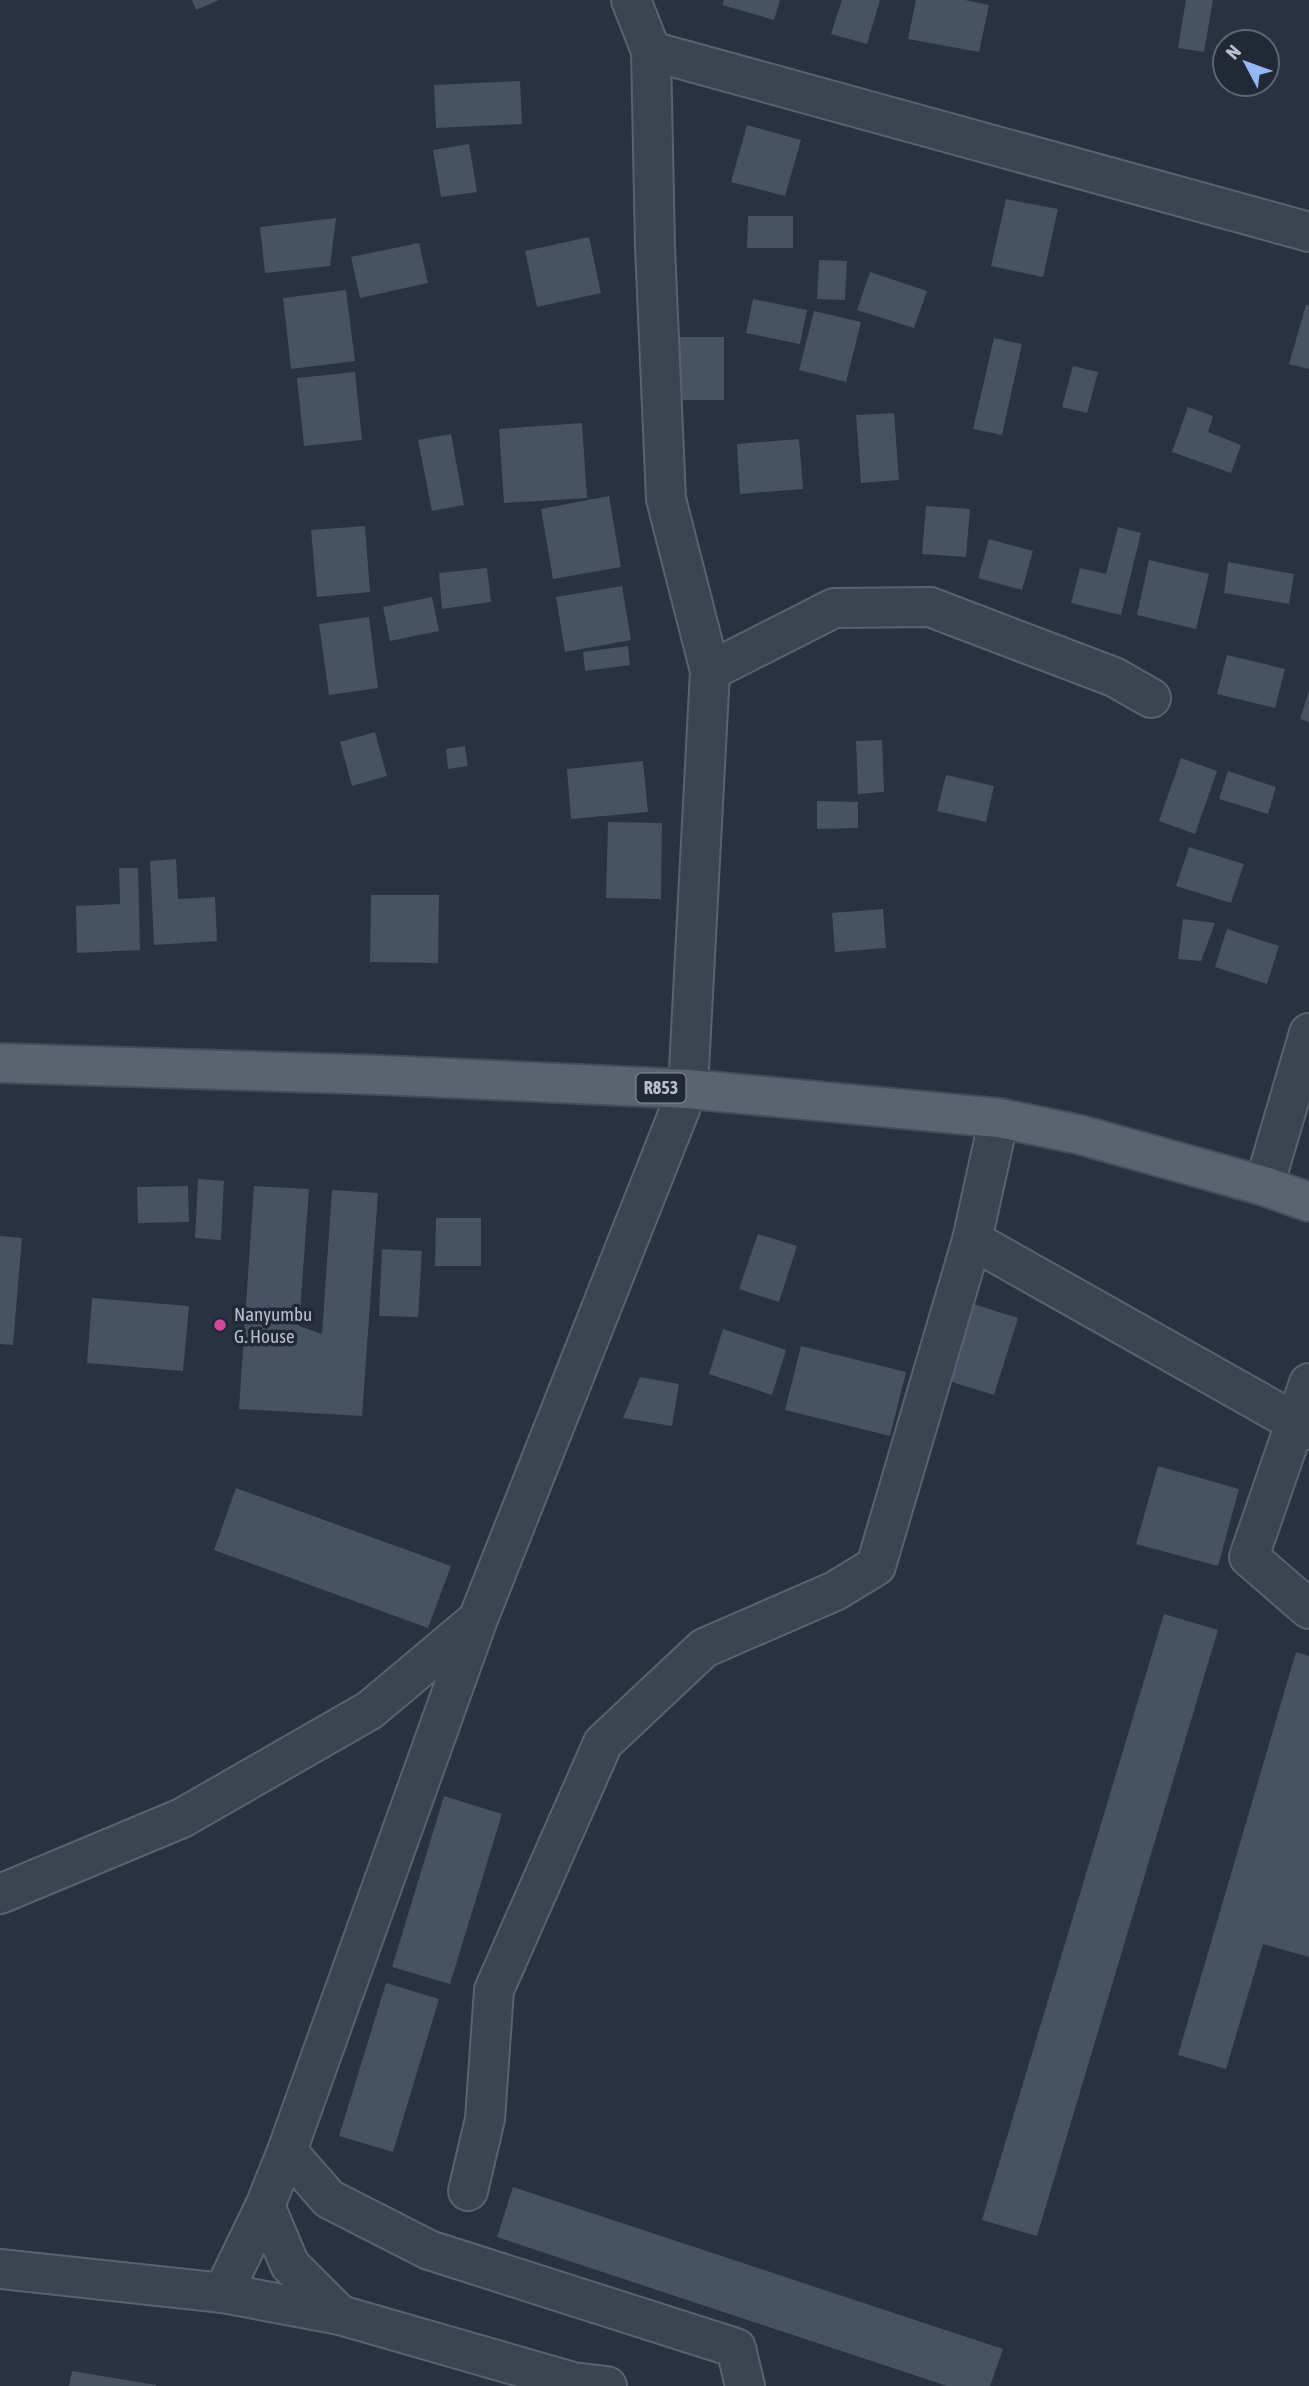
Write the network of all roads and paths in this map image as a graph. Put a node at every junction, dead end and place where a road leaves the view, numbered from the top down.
1 (631, 0) edge
2 (651, 51) junction
3 (1309, 232) edge
4 (710, 671) junction
5 (1151, 698) dead end
6 (1309, 1033) edge
7 (0, 1063) edge
8 (688, 1089) junction
9 (999, 1118) junction
10 (1265, 1185) junction
11 (1309, 1202) edge
12 (972, 1240) junction
13 (1309, 1383) edge
14 (1301, 1427) edge
15 (1309, 1609) edge
16 (478, 1619) junction
17 (0, 1895) edge
18 (287, 2151) junction
19 (468, 2191) dead end
20 (265, 2206) junction
21 (0, 2269) edge
22 (223, 2293) junction
23 (340, 2315) junction
24 (607, 2386) edge
25 (745, 2386) edge

1 - 2 street
2 - 3 street
2 - 4 street
4 - 5 street
4 - 8 street
6 - 10 street
7 - 8 main road, R853
8 - 9 main road, R853
8 - 16 street
9 - 10 main road, R853
9 - 12 street
10 - 11 main road, R853
12 - 14 street
12 - 19 street
13 - 14 street
14 - 15 street
16 - 17 street
16 - 18 street
18 - 20 street
18 - 25 street
20 - 22 street
20 - 23 street
21 - 22 street
22 - 23 street
23 - 24 street

